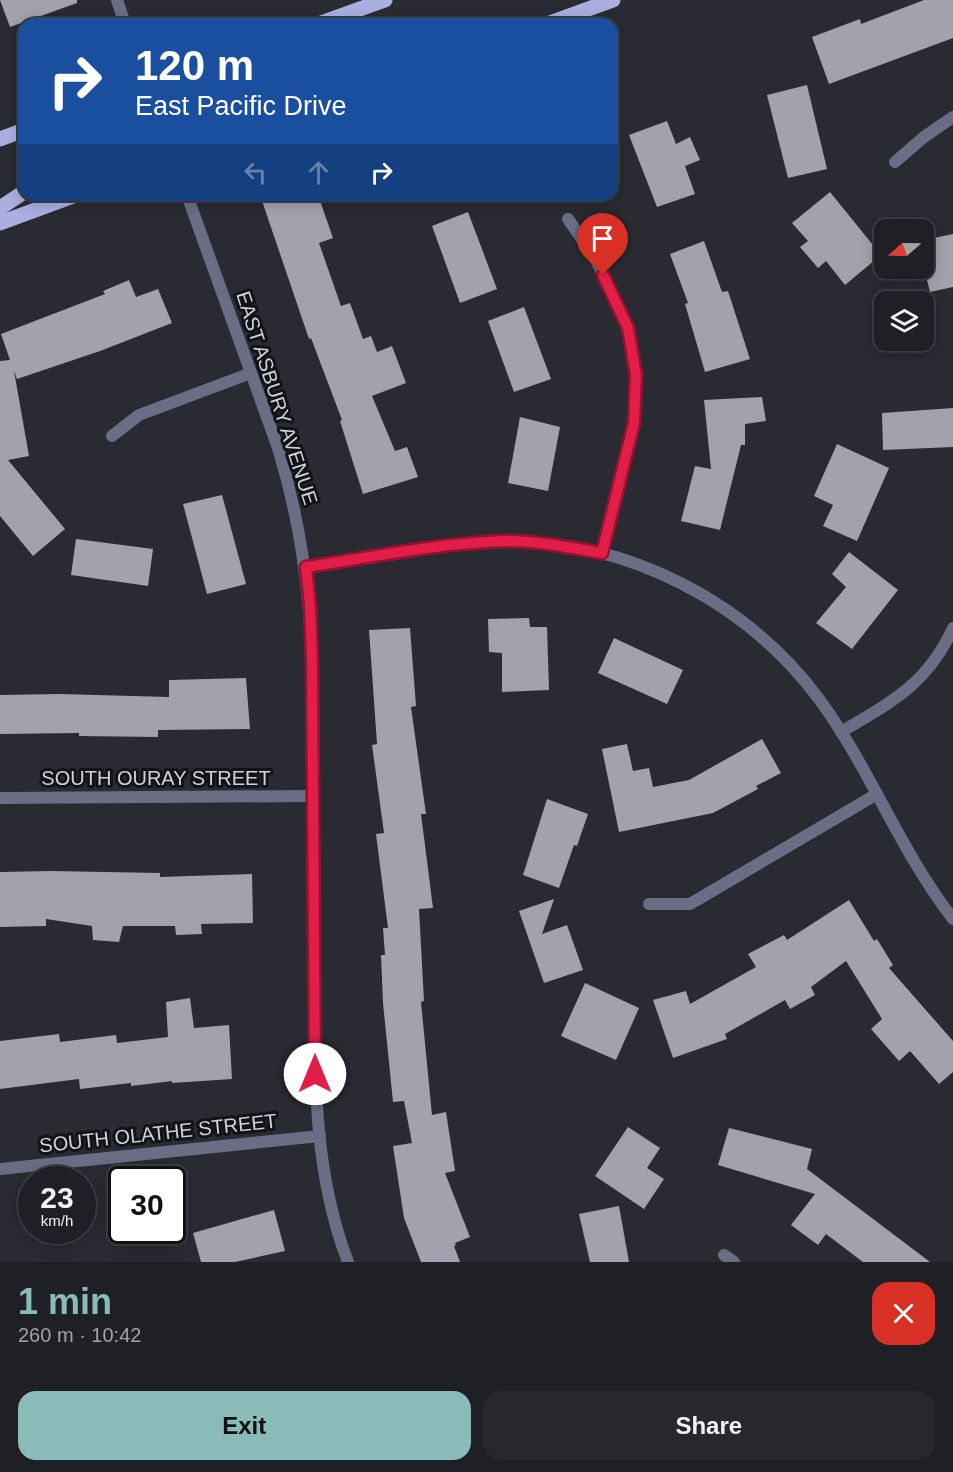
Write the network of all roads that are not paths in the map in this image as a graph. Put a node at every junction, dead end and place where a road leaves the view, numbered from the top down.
1 (117, 0) edge
2 (613, 0) edge
3 (379, 2) edge
4 (123, 18) edge
5 (335, 18) edge
6 (354, 18) edge
7 (564, 18) edge
8 (953, 117) edge
9 (18, 132) edge
10 (0, 139) edge
11 (895, 162) dead end
12 (18, 196) edge
13 (60, 201) edge
14 (189, 201) edge
15 (0, 208) edge
16 (568, 219) dead end
17 (0, 223) edge
18 (251, 374) junction
19 (112, 436) dead end
20 (602, 553) junction
21 (306, 567) junction
22 (953, 628) edge
23 (841, 732) junction
24 (877, 794) junction
25 (313, 796) junction
26 (0, 798) edge
27 (649, 904) dead end
28 (953, 919) edge
29 (320, 1136) junction
30 (0, 1169) edge
31 (348, 1262) edge

1 - 4 street
2 - 7 main road
3 - 5 main road
3 - 6 main road
8 - 11 street
9 - 10 main road
12 - 15 main road
13 - 17 main road
14 - 18 street, EAST ASBURY AVENUE
16 - 20 street
18 - 19 street
18 - 21 street, EAST ASBURY AVENUE
20 - 21 street
20 - 23 street
21 - 25 street, EAST ASBURY AVENUE
22 - 23 street
23 - 24 street
24 - 27 street
24 - 28 street
25 - 26 street, SOUTH OURAY STREET
25 - 29 street, EAST ASBURY AVENUE
29 - 30 street, SOUTH OLATHE STREET
29 - 31 street, EAST ASBURY AVENUE

